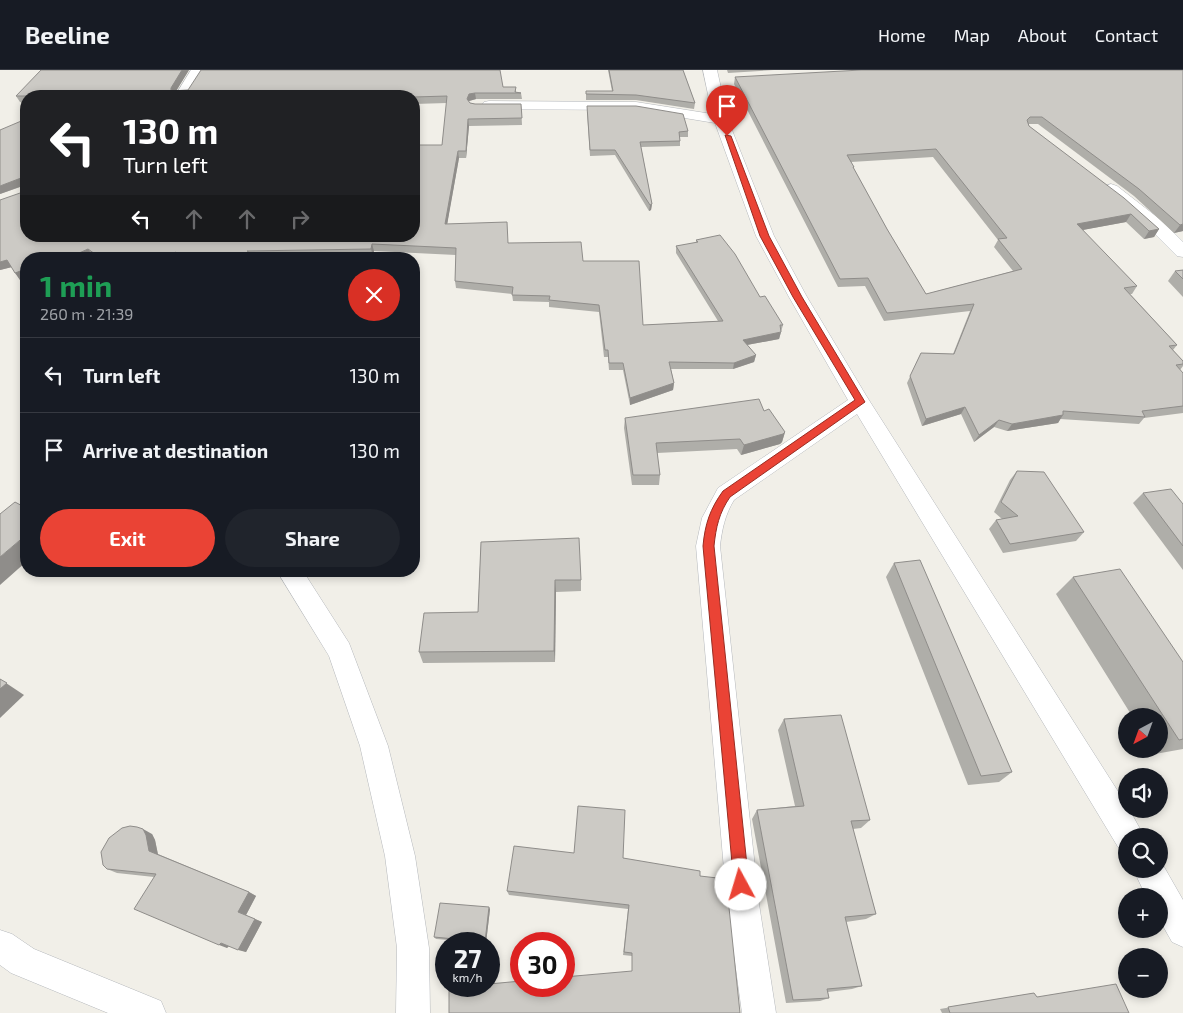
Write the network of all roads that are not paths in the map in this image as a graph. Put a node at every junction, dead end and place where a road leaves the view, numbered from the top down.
1 (198, 70) edge
2 (714, 76) edge
3 (186, 90) edge
4 (476, 105) edge
5 (721, 120) junction
6 (1096, 177) edge
7 (1183, 252) edge
8 (860, 402) junction
9 (293, 577) edge
10 (1124, 828) edge
11 (1153, 878) edge
12 (1183, 931) edge
13 (0, 946) edge
14 (149, 1013) edge
15 (412, 1013) edge
16 (759, 1013) edge

1 - 3 street
2 - 5 street
4 - 5 street
5 - 8 street
6 - 7 street
8 - 10 street
8 - 16 street
9 - 15 street
11 - 12 street
13 - 14 street

